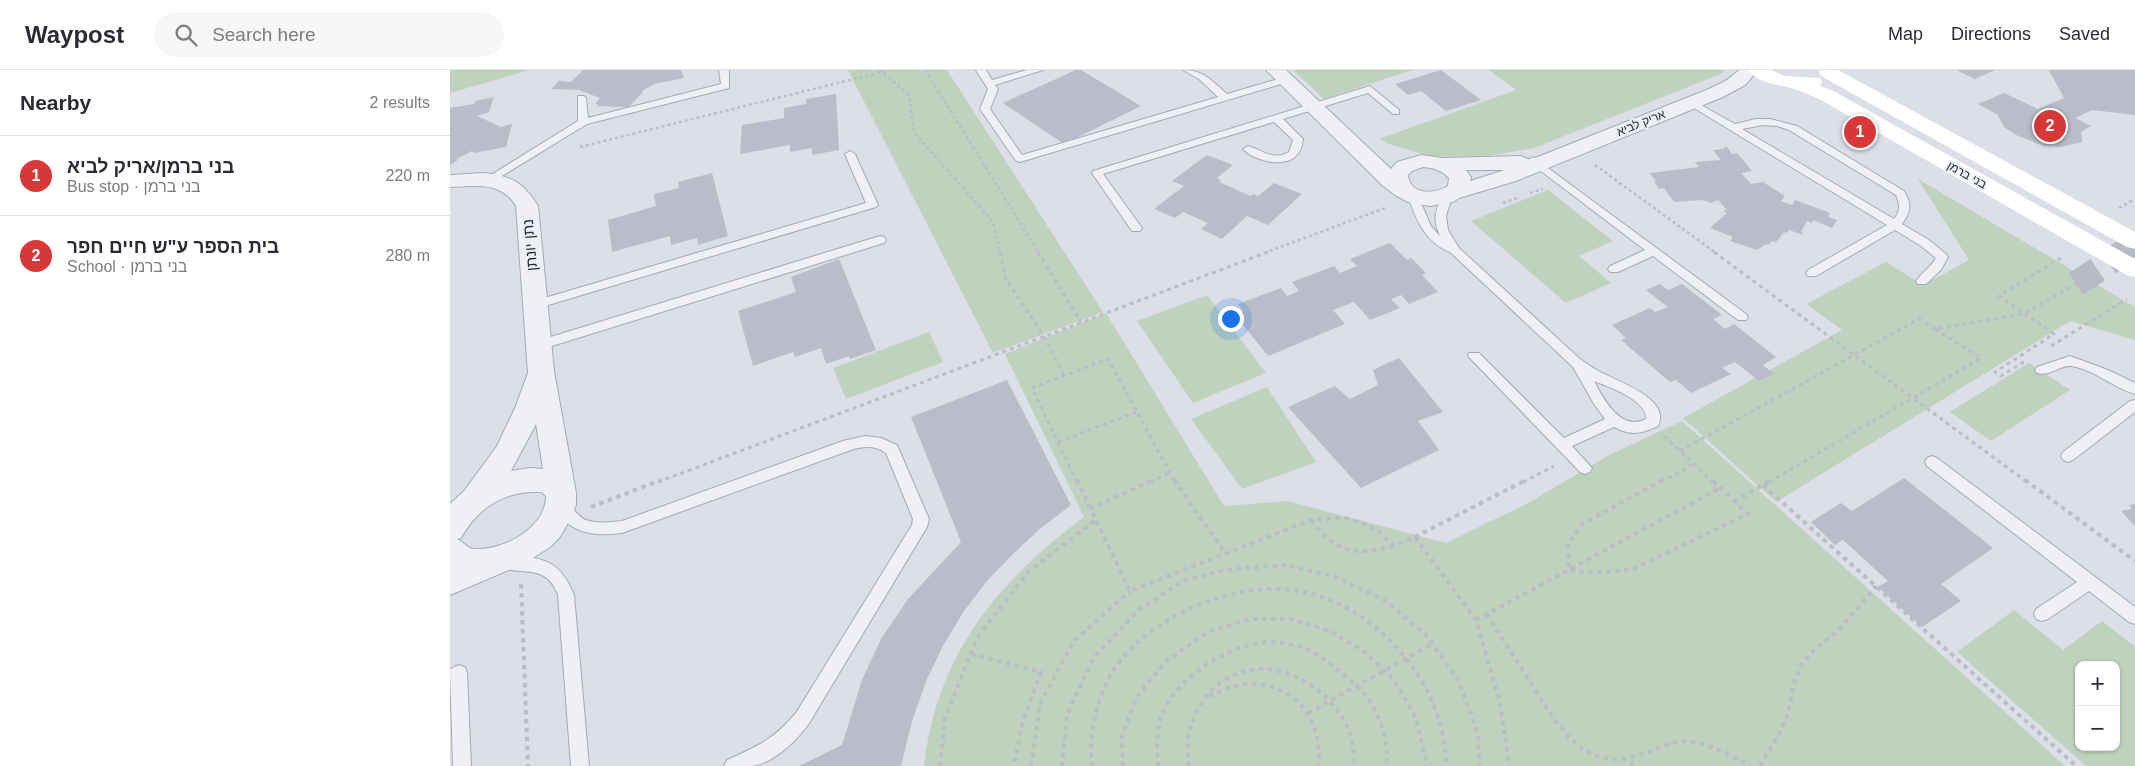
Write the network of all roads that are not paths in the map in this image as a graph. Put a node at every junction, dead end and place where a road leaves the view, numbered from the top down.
1 (724, 70) edge
2 (981, 70) edge
3 (1038, 70) edge
4 (1188, 70) edge
5 (1749, 70) edge
6 (1758, 70) edge
7 (1828, 71) edge
8 (1280, 75) edge
9 (990, 83) junction
10 (1793, 83) junction
11 (1716, 93) junction
12 (1224, 97) junction
13 (581, 98) dead end
14 (1692, 103) junction
15 (1314, 106) junction
16 (1396, 112) dead end
17 (1276, 118) junction
18 (584, 122) junction
19 (1338, 128) junction
20 (1734, 128) junction
21 (1248, 148) dead end
22 (850, 154) dead end
23 (1432, 162) junction
24 (1536, 162) junction
25 (488, 180) junction
26 (450, 181) edge
27 (1452, 194) junction
28 (1411, 198) junction
29 (1895, 225) junction
30 (1136, 228) dead end
31 (880, 240) dead end
32 (2135, 242) edge
33 (1454, 251) junction
34 (1653, 251) junction
35 (1614, 269) dead end
36 (2135, 269) edge
37 (1812, 273) dead end
38 (1922, 281) dead end
39 (536, 305) junction
40 (1742, 317) dead end
41 (1474, 356) dead end
42 (540, 358) junction
43 (1578, 364) junction
44 (2042, 370) dead end
45 (2135, 389) edge
46 (2135, 405) edge
47 (1614, 421) junction
48 (1562, 445) junction
49 (2068, 456) dead end
50 (1932, 462) dead end
51 (1585, 468) dead end
52 (563, 505) junction
53 (456, 519) edge
54 (450, 550) edge
55 (507, 562) junction
56 (450, 581) edge
57 (2089, 582) junction
58 (2042, 614) dead end
59 (2135, 617) edge
60 (450, 677) edge
61 (462, 766) edge
62 (580, 766) edge
63 (733, 766) edge

1 - 18 lane
2 - 9 lane
3 - 9 lane
4 - 12 lane
5 - 11 street, אריק לביא
6 - 10 street, בני ברמן
7 - 10 street
7 - 32 street, בני ברמן
8 - 12 lane
8 - 15 street, אריק לביא
9 - 12 lane
10 - 11 street, אריק לביא
10 - 36 street, בני ברמן
11 - 14 street, אריק לביא
13 - 18 lane
14 - 20 lane
14 - 24 street, אריק לביא
15 - 16 lane
15 - 17 lane
15 - 19 street, אריק לביא
17 - 21 lane
17 - 30 lane
18 - 25 lane
19 - 23 street, אריק לביא
19 - 28 street, אריק לביא
20 - 29 lane
20 - 29 lane
22 - 39 lane
23 - 24 street, אריק לביא
23 - 27 street
23 - 28 street
24 - 27 street, אריק לביא
24 - 34 lane
25 - 26 street, נתן יונתן
25 - 39 street, נתן יונתן
27 - 28 street
27 - 33 lane
28 - 33 lane
29 - 37 lane
29 - 38 lane
31 - 42 lane
33 - 43 lane
34 - 35 lane
34 - 40 lane
39 - 42 street, נתן יונתן
41 - 48 lane
42 - 52 street, נתן יונתן
42 - 53 street, נתן יונתן
43 - 47 lane
43 - 47 lane
44 - 45 lane
46 - 49 lane
47 - 48 lane
48 - 51 lane
50 - 57 lane
52 - 53 street
52 - 55 street
52 - 63 lane
54 - 55 street
55 - 56 street
55 - 62 lane
57 - 58 lane
57 - 59 lane
60 - 61 lane

